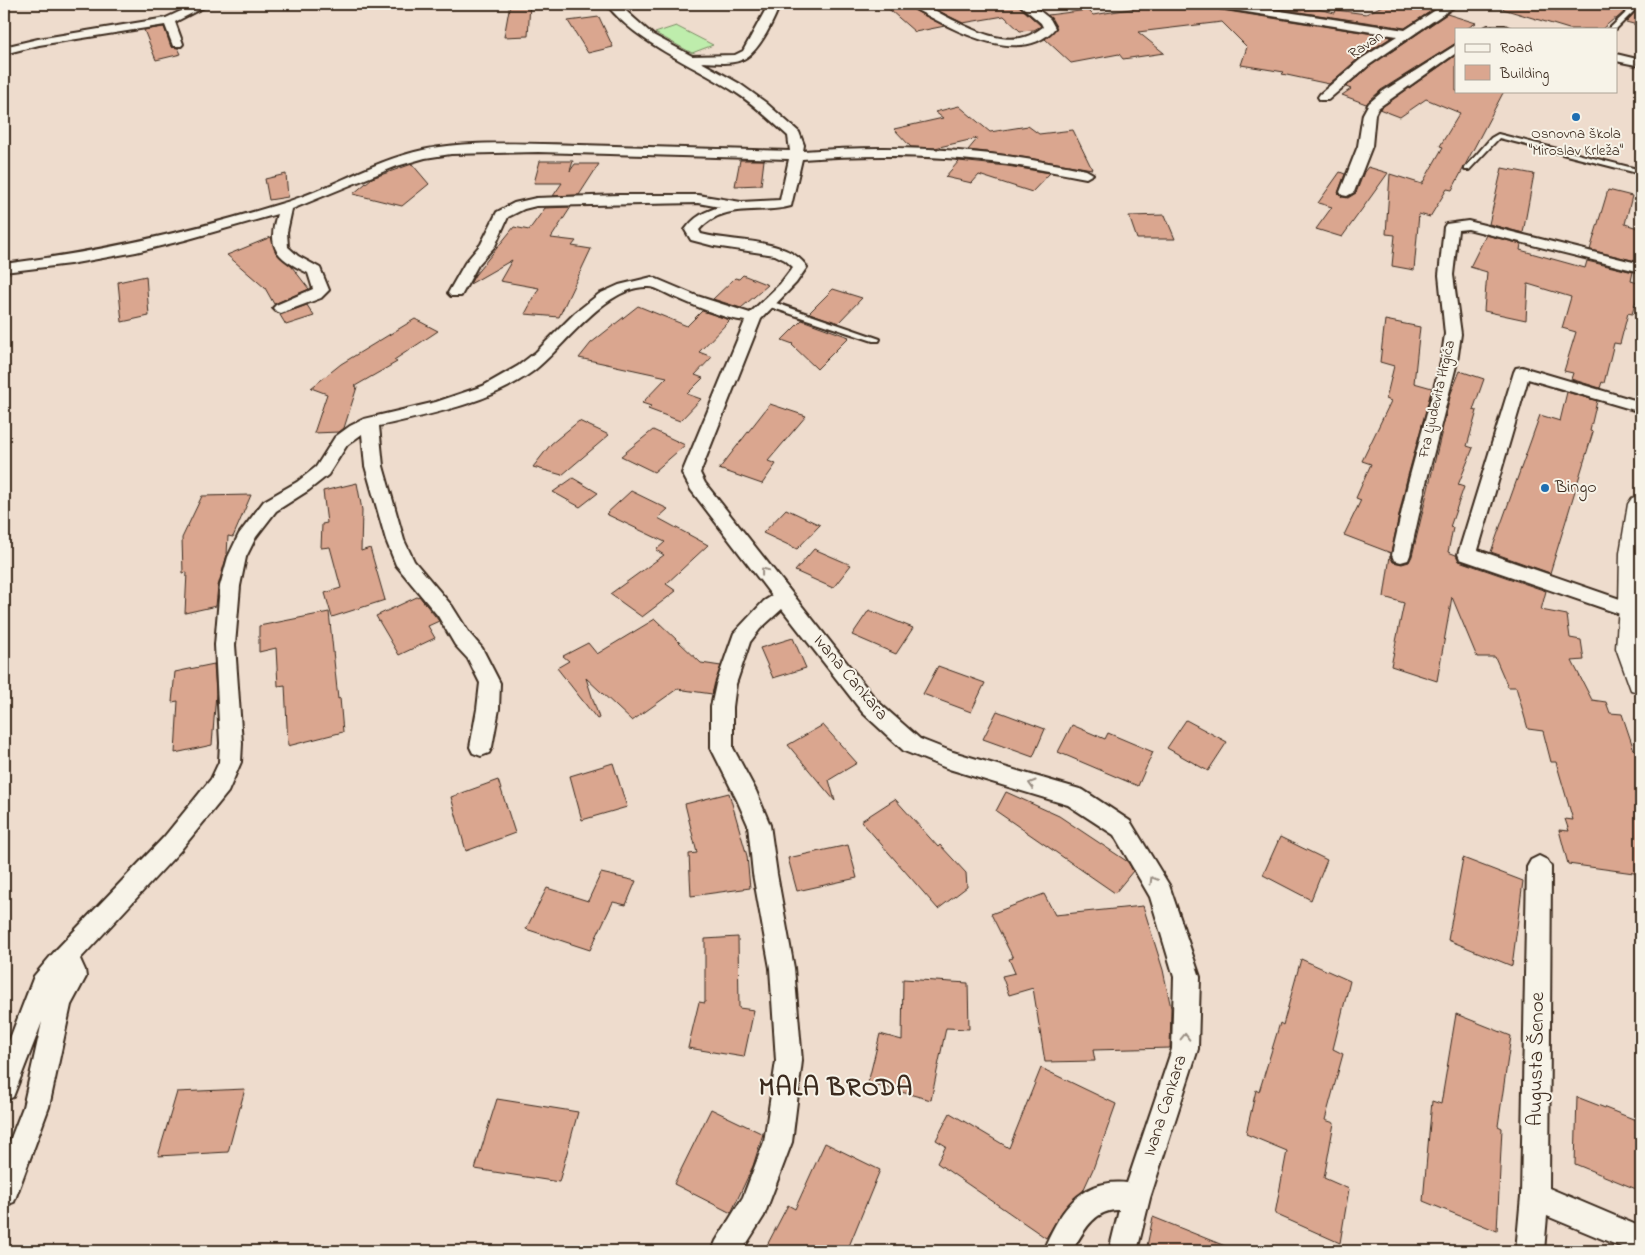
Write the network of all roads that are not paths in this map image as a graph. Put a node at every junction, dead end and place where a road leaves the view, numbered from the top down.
1 (204, 4) edge
2 (612, 4) edge
3 (768, 4) edge
4 (915, 4) edge
5 (1025, 4) edge
6 (1215, 4) edge
7 (1452, 4) edge
8 (1638, 4) edge
9 (168, 20) junction
10 (1613, 28) edge
11 (1408, 34) junction
12 (177, 44) dead end
13 (1455, 49) edge
14 (4, 51) edge
15 (1618, 58) edge
16 (692, 61) junction
17 (1641, 64) edge
18 (1324, 97) dead end
19 (796, 155) junction
20 (1467, 169) dead end
21 (1641, 172) edge
22 (1086, 174) dead end
23 (1347, 192) dead end
24 (745, 206) junction
25 (286, 207) junction
26 (4, 268) edge
27 (1641, 268) edge
28 (456, 293) dead end
29 (767, 303) junction
30 (281, 308) dead end
31 (754, 318) junction
32 (876, 339) dead end
33 (1641, 407) edge
34 (370, 423) junction
35 (1641, 504) edge
36 (1401, 556) dead end
37 (785, 598) junction
38 (1633, 611) junction
39 (1641, 682) edge
40 (481, 747) dead end
41 (1539, 868) dead end
42 (64, 959) junction
43 (4, 1088) edge
44 (4, 1192) edge
45 (1535, 1196) junction
46 (1136, 1198) junction
47 (1641, 1241) edge
48 (726, 1251) edge
49 (1057, 1251) edge
50 (1123, 1251) edge
51 (1530, 1251) edge

1 - 9 street
2 - 16 street
3 - 16 street
4 - 5 street
6 - 11 street
7 - 11 street, Ravan
8 - 10 lane
9 - 12 street
9 - 14 street
11 - 18 street, Ravan
13 - 23 street
15 - 17 street
16 - 19 street
19 - 22 street
19 - 24 street, Ivana Cankara
19 - 25 street
20 - 21 lane
24 - 28 street
24 - 29 street, Ivana Cankara
25 - 26 street
25 - 30 street
27 - 36 street, Fra Ljudevita Hrgića
29 - 31 street, Ivana Cankara
29 - 32 lane
31 - 34 street
37 -> 31 street, Ivana Cankara
33 - 38 street
34 - 40 street
34 - 42 street
35 - 38 main road
46 -> 37 street, Ivana Cankara
37 - 48 street
38 - 39 main road
41 - 45 street, Augusta Šenoe
42 - 43 street
42 - 44 street
45 - 47 street
45 - 51 street, Augusta Šenoe
46 - 49 street
46 - 50 street, Ivana Cankara

